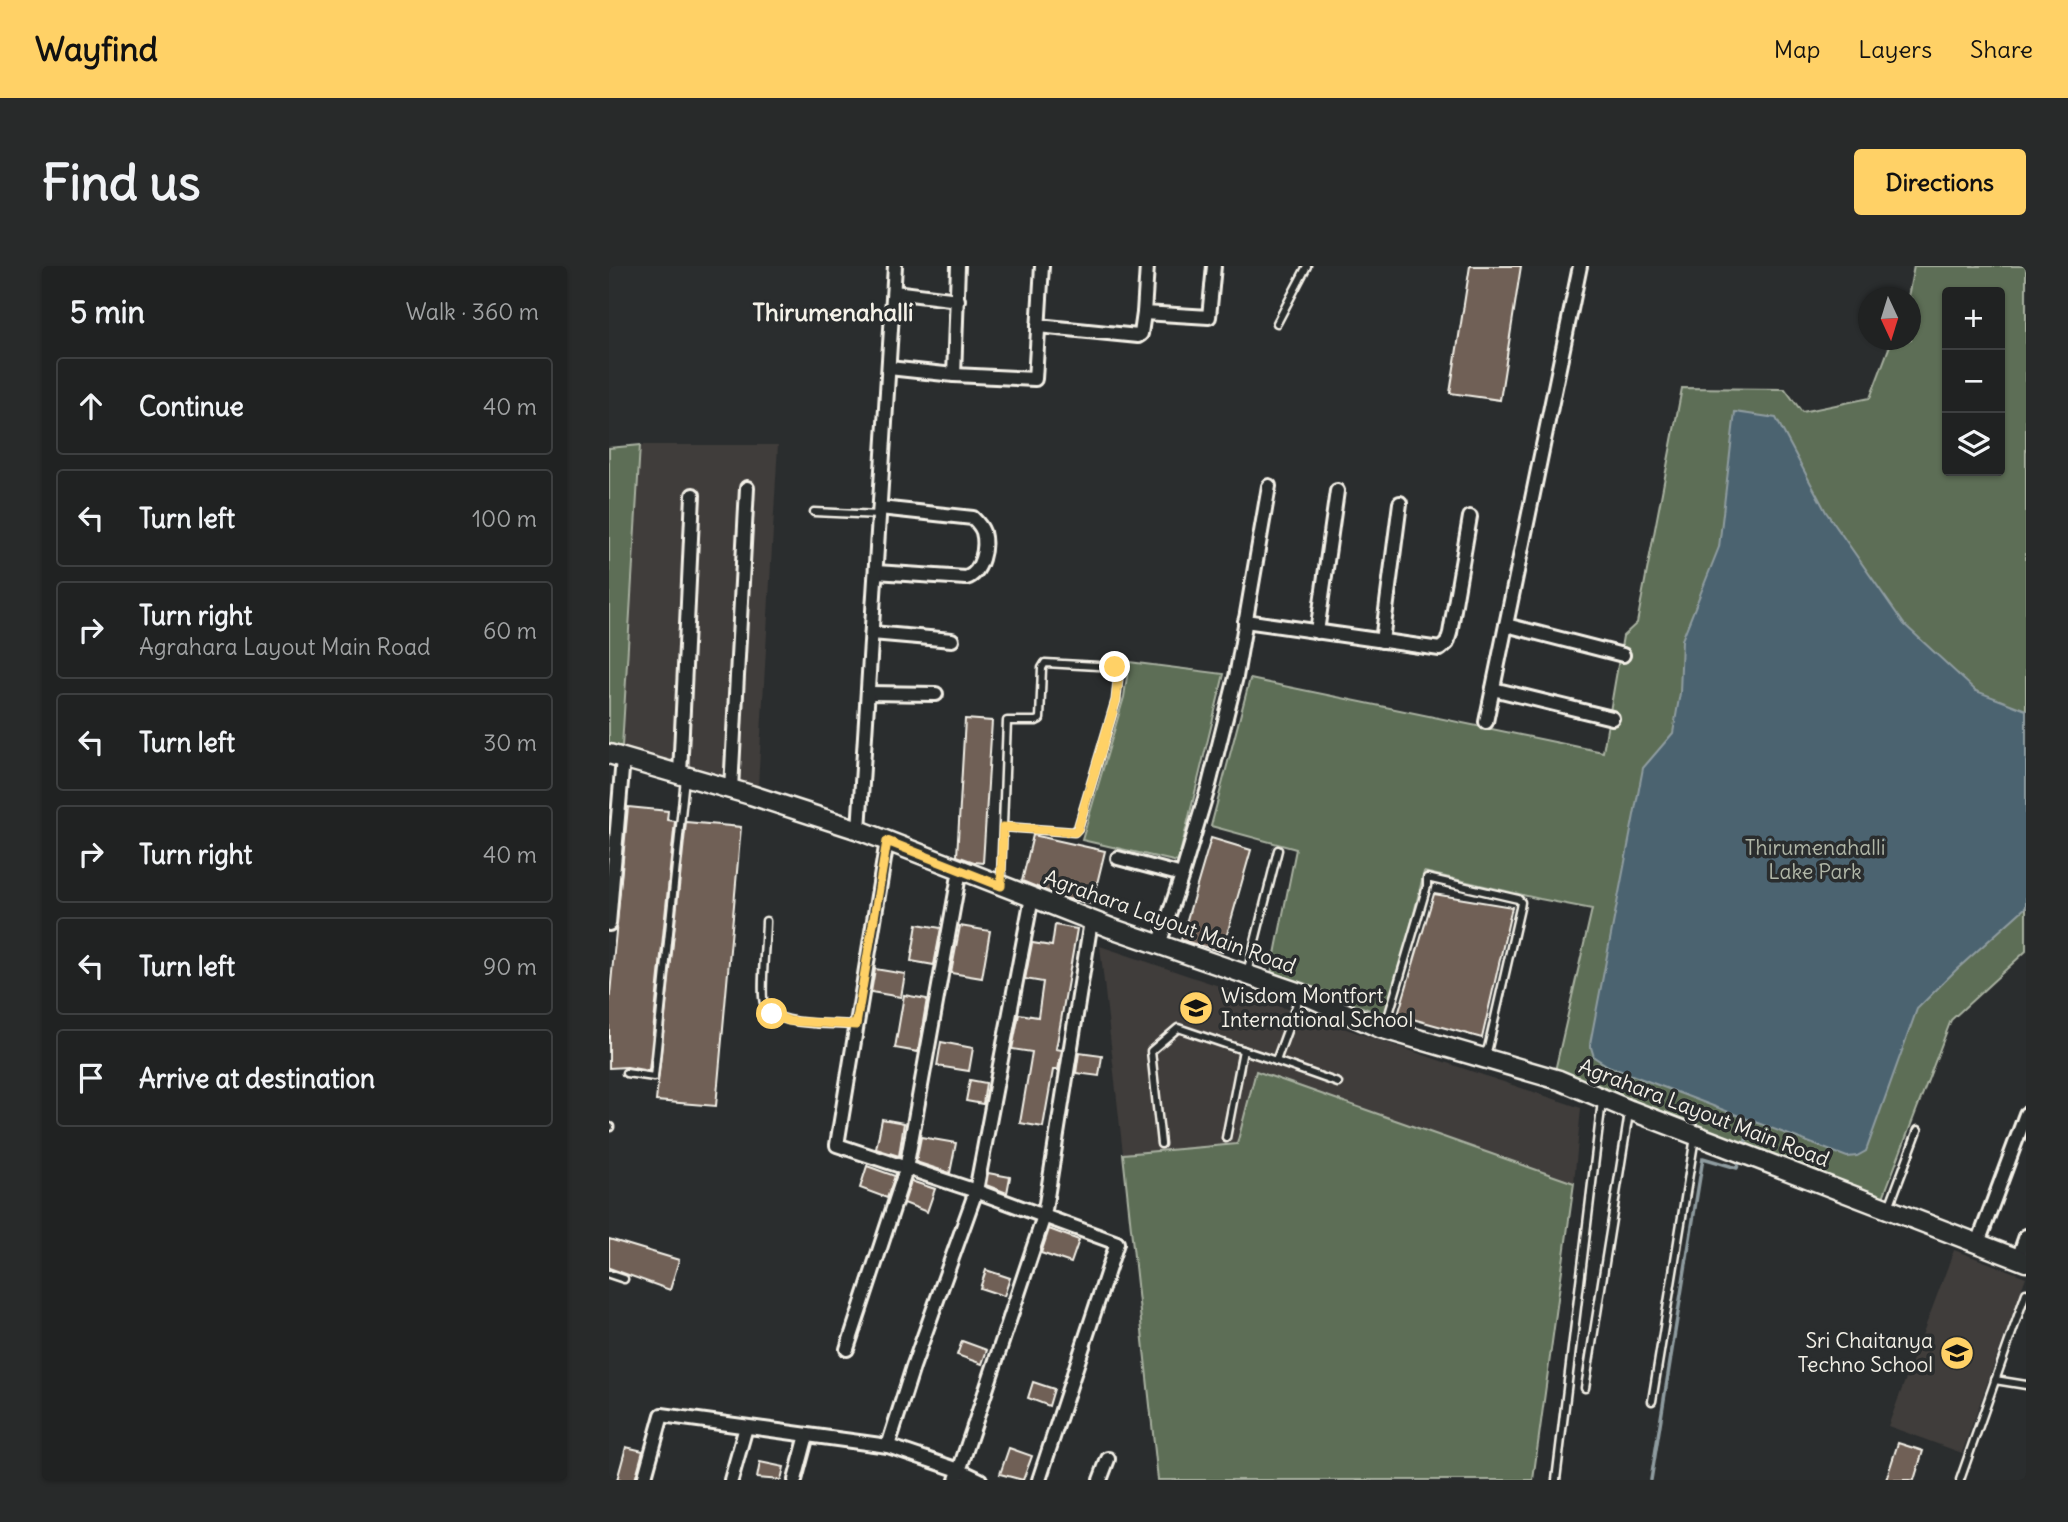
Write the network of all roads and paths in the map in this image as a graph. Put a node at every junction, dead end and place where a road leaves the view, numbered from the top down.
1 (895, 266) edge
2 (958, 266) edge
3 (1042, 266) edge
4 (1147, 266) edge
5 (1214, 266) edge
6 (1307, 266) edge
7 (1580, 266) edge
8 (894, 292) junction
9 (958, 300) junction
10 (1144, 313) junction
11 (1277, 323) dead end
12 (1038, 326) junction
13 (889, 368) junction
14 (954, 375) junction
15 (1269, 486) dead end
16 (747, 488) dead end
17 (1337, 491) dead end
18 (693, 495) dead end
19 (1400, 503) dead end
20 (814, 512) dead end
21 (879, 512) junction
22 (1470, 517) dead end
23 (876, 572) junction
24 (1245, 621) junction
25 (1506, 625) junction
26 (1317, 632) junction
27 (872, 633) junction
28 (952, 640) dead end
29 (1382, 641) junction
30 (1623, 655) dead end
31 (1493, 689) junction
32 (868, 693) junction
33 (936, 694) dead end
34 (1612, 718) dead end
35 (1486, 722) dead end
36 (616, 756) edge
37 (682, 775) junction
38 (731, 789) junction
39 (1003, 827) junction
40 (859, 830) junction
41 (887, 841) junction
42 (1278, 850) dead end
43 (1118, 858) dead end
44 (960, 870) junction
45 (1182, 875) junction
46 (1001, 886) junction
47 (1032, 897) junction
48 (1091, 920) junction
49 (766, 921) dead end
50 (609, 925) edge
51 (1159, 945) junction
52 (1246, 974) junction
53 (1300, 993) junction
54 (856, 1025) junction
55 (1380, 1028) junction
56 (1243, 1050) junction
57 (1479, 1059) junction
58 (1276, 1061) junction
59 (625, 1073) dead end
60 (1338, 1083) dead end
61 (1602, 1099) junction
62 (1630, 1110) junction
63 (2026, 1114) edge
64 (1918, 1130) dead end
65 (1695, 1135) junction
66 (1226, 1138) dead end
67 (1161, 1144) dead end
68 (906, 1169) junction
69 (976, 1191) junction
70 (1889, 1209) junction
71 (1044, 1216) junction
72 (2026, 1237) edge
73 (1978, 1243) junction
74 (2022, 1260) edge
75 (609, 1274) edge
76 (624, 1279) dead end
77 (2026, 1293) edge
78 (847, 1349) dead end
79 (1995, 1380) junction
80 (2026, 1385) edge
81 (1585, 1388) dead end
82 (1652, 1401) dead end
83 (746, 1427) junction
84 (807, 1436) junction
85 (888, 1446) junction
86 (1108, 1459) dead end
87 (957, 1475) edge
88 (644, 1480) edge
89 (731, 1480) edge
90 (795, 1480) edge
91 (981, 1480) edge
92 (1039, 1480) edge
93 (1100, 1480) edge
94 (1556, 1480) edge
95 (1960, 1480) edge

1 - 8 street
2 - 9 street
3 - 12 street
4 - 10 street
5 - 10 street
6 - 11 lane
7 - 25 street
8 - 9 street
8 - 13 street
9 - 14 street
10 - 12 street
12 - 14 street
13 - 14 street
13 - 21 street
15 - 24 street
16 - 38 street
17 - 26 street
18 - 37 street
19 - 29 street
20 - 21 lane
21 - 23 street
21 - 23 street
22 - 29 street
23 - 27 street
24 - 26 street
24 - 45 street
25 - 30 street
25 - 31 street
26 - 29 street
27 - 28 street
27 - 32 street
31 - 34 street
31 - 35 street
32 - 33 street
32 - 40 street
36 - 37 street, Agrahara Layout Main Road
36 - 50 street
37 - 38 street, Agrahara Layout Main Road
37 - 59 lane
38 - 40 street, Agrahara Layout Main Road
39 - 39 lane
39 - 46 lane
40 - 41 street, Agrahara Layout Main Road
41 - 44 street, Agrahara Layout Main Road
41 - 54 street
42 - 52 lane
43 - 45 street
44 - 46 street, Agrahara Layout Main Road
44 - 68 street
45 - 51 street
46 - 47 street, Agrahara Layout Main Road
47 - 48 street, Agrahara Layout Main Road
47 - 69 street
48 - 51 street, Agrahara Layout Main Road
48 - 71 street
49 - 54 lane
51 - 52 street, Agrahara Layout Main Road
52 - 53 street, Agrahara Layout Main Road
53 - 55 street, Agrahara Layout Main Road
53 - 58 lane
54 - 68 street
55 - 57 street, Agrahara Layout Main Road
55 - 57 lane
56 - 58 lane
56 - 66 lane
56 - 67 lane
57 - 61 street, Agrahara Layout Main Road
58 - 60 lane
61 - 62 street, Agrahara Layout Main Road
61 - 94 lane
62 - 65 street, Agrahara Layout Main Road
62 - 81 lane
63 - 73 street
64 - 70 lane
65 - 70 street, Agrahara Layout Main Road
65 - 82 lane
68 - 69 street
68 - 78 street
69 - 71 street
69 - 85 street
70 - 73 street, Agrahara Layout Main Road
71 - 87 street
71 - 92 street
72 - 74 street
73 - 74 street, Agrahara Layout Main Road
75 - 76 lane
77 - 79 lane
79 - 80 lane
79 - 95 lane
83 - 84 street
83 - 88 street
83 - 89 street
84 - 85 street
84 - 90 street
85 - 87 street
86 - 93 street
87 - 91 street

